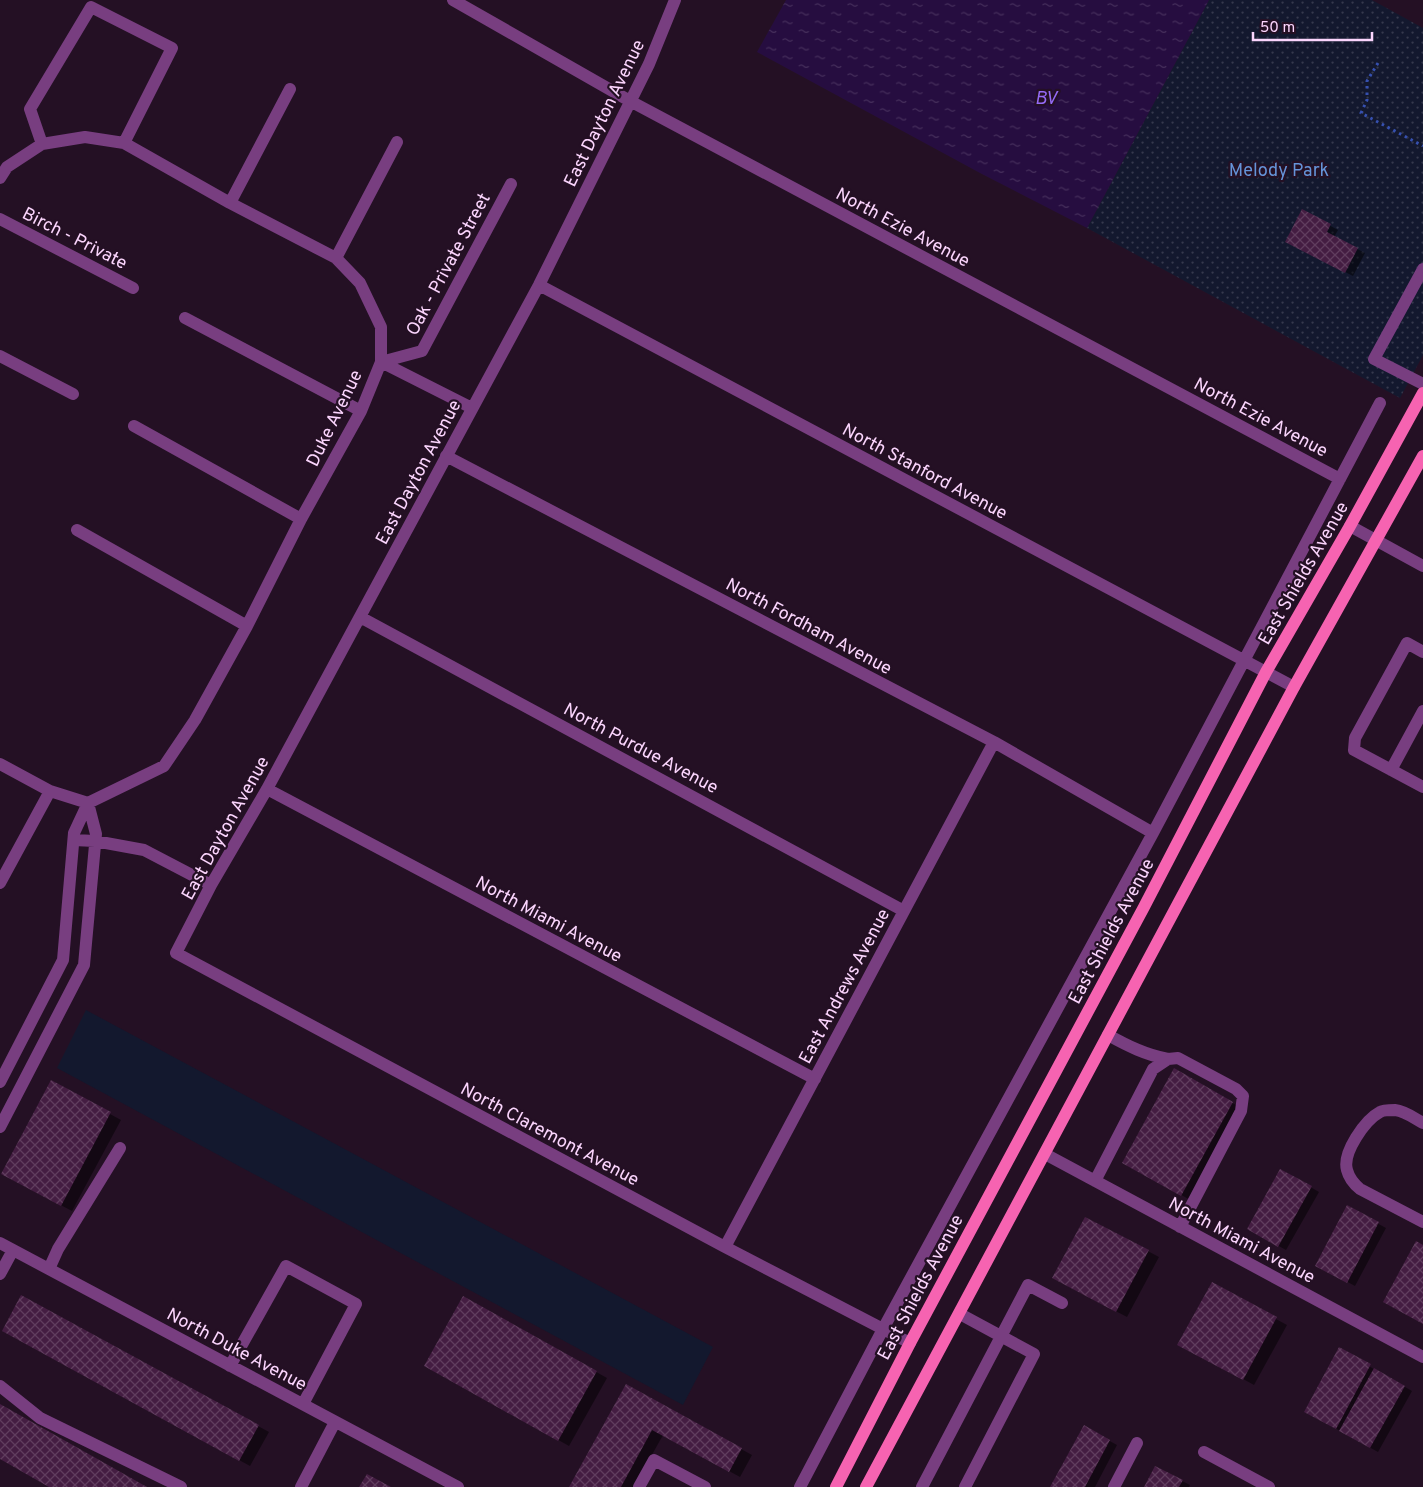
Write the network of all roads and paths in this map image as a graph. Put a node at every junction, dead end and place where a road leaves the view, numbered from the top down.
1 (675, 0) edge
2 (460, 2) edge
3 (1378, 63) dead end
4 (290, 89) dead end
5 (630, 101) junction
6 (398, 142) dead end
7 (124, 143) junction
8 (42, 144) junction
9 (1423, 146) edge
10 (0, 178) edge
11 (510, 184) dead end
12 (230, 203) junction
13 (0, 219) edge
14 (336, 258) junction
15 (1423, 269) edge
16 (538, 285) junction
17 (133, 288) dead end
18 (185, 318) dead end
19 (0, 356) edge
20 (381, 362) junction
21 (1423, 384) edge
22 (1423, 393) edge
23 (73, 394) dead end
24 (1380, 403) dead end
25 (472, 408) junction
26 (361, 411) junction
27 (134, 426) dead end
28 (446, 456) junction
29 (1423, 457) edge
30 (1340, 479) junction
31 (301, 519) junction
32 (1350, 526) junction
33 (77, 530) dead end
34 (1375, 541) junction
35 (1423, 566) edge
36 (360, 617) junction
37 (247, 626) junction
38 (1423, 652) edge
39 (1243, 660) junction
40 (1266, 672) junction
41 (1294, 687) junction
42 (1423, 711) edge
43 (994, 742) junction
44 (0, 764) edge
45 (1391, 770) junction
46 (1423, 786) edge
47 (267, 789) junction
48 (50, 791) junction
49 (88, 803) junction
50 (1153, 833) junction
51 (74, 840) junction
52 (95, 841) junction
53 (0, 883) edge
54 (212, 885) junction
55 (904, 910) junction
56 (176, 953) joint
57 (1108, 1035) junction
58 (1168, 1059) junction
59 (815, 1079) junction
60 (0, 1082) edge
61 (1423, 1123) edge
62 (0, 1127) edge
63 (120, 1148) dead end
64 (1045, 1154) junction
65 (1096, 1181) junction
66 (1423, 1222) edge
67 (1180, 1227) junction
68 (0, 1243) edge
69 (726, 1247) junction
70 (13, 1250) junction
71 (49, 1269) junction
72 (0, 1274) edge
73 (1062, 1303) dead end
74 (960, 1314) junction
75 (883, 1329) junction
76 (1001, 1336) junction
77 (910, 1343) junction
78 (1423, 1358) edge
79 (230, 1366) junction
80 (0, 1386) edge
81 (303, 1404) junction
82 (335, 1422) junction
83 (1137, 1443) dead end
84 (1204, 1452) dead end
85 (1251, 1483) edge
86 (181, 1487) edge
87 (301, 1487) edge
88 (458, 1487) edge
89 (639, 1487) edge
90 (705, 1487) edge
91 (800, 1487) edge
92 (836, 1487) edge
93 (866, 1487) edge
94 (922, 1487) edge
95 (965, 1487) edge
96 (1114, 1487) edge
97 (1269, 1487) edge

1 - 5 street, East Dayton Avenue
2 - 5 street, North Ezie Avenue
3 - 9 path
4 - 12 street
5 - 16 street, East Dayton Avenue
5 - 30 street, North Ezie Avenue
6 - 14 street
7 - 8 street, Duke Avenue
7 - 8 street
7 - 12 street, Duke Avenue
8 - 10 street, Duke Avenue
11 - 20 street, Oak - Private Street
12 - 14 street, Duke Avenue
13 - 17 street, Birch - Private
14 - 20 street, Duke Avenue
15 - 21 street
16 - 25 street, East Dayton Avenue
16 - 39 street, North Stanford Avenue
18 - 26 street
19 - 23 street
20 - 25 street
20 - 26 street, Duke Avenue
22 - 32 main road, East Shields Avenue
24 - 30 street, East Shields Avenue
25 - 28 street, East Dayton Avenue
26 - 31 street, Duke Avenue
27 - 31 street
28 - 36 street, East Dayton Avenue
28 - 43 street, North Fordham Avenue
29 - 34 main road
30 - 39 street, East Shields Avenue
31 - 37 street, Duke Avenue
32 - 34 street
32 - 40 main road, East Shields Avenue
33 - 37 street
34 - 35 street
34 - 41 main road
36 - 47 street, East Dayton Avenue
36 - 55 street, North Purdue Avenue
37 - 49 street, Duke Avenue
38 - 45 street
39 - 40 street, North Stanford Avenue
39 - 50 street, East Shields Avenue
40 - 41 street, North Stanford Avenue
40 - 77 main road, East Shields Avenue
41 - 57 main road
42 - 45 street
43 - 50 street, North Fordham Avenue
43 - 55 street, East Andrews Avenue
44 - 48 street
45 - 46 street
47 - 54 street, East Dayton Avenue
47 - 59 street, North Miami Avenue
48 - 49 street
48 - 53 street
49 - 51 street
49 - 52 street
50 - 75 street, East Shields Avenue
51 - 52 street
51 - 60 street
52 - 54 street
52 - 62 street
54 - 56 street, East Dayton Avenue
55 - 59 street, East Andrews Avenue
56 - 69 street, North Claremont Avenue
57 - 58 street
57 - 64 main road
58 - 65 street
58 - 67 street
59 - 69 street, East Andrews Avenue
61 - 66 street
63 - 71 street
64 - 65 street, North Miami Avenue
64 - 74 main road
65 - 67 street, North Miami Avenue
67 - 78 street, North Miami Avenue
68 - 70 street, North Duke Avenue
69 - 75 street, North Claremont Avenue
70 - 71 street, North Duke Avenue
70 - 72 street
71 - 79 street, North Duke Avenue
73 - 76 street
74 - 76 street
74 - 93 main road
75 - 77 street, North Claremont Avenue
75 - 91 street, East Shields Avenue
76 - 94 street
76 - 95 street
77 - 92 main road, East Shields Avenue
79 - 81 street, North Duke Avenue
79 - 81 street
80 - 86 street
81 - 82 street, North Duke Avenue
82 - 87 street
82 - 88 street, North Duke Avenue
83 - 96 street
84 - 85 street
85 - 97 street
89 - 90 street

